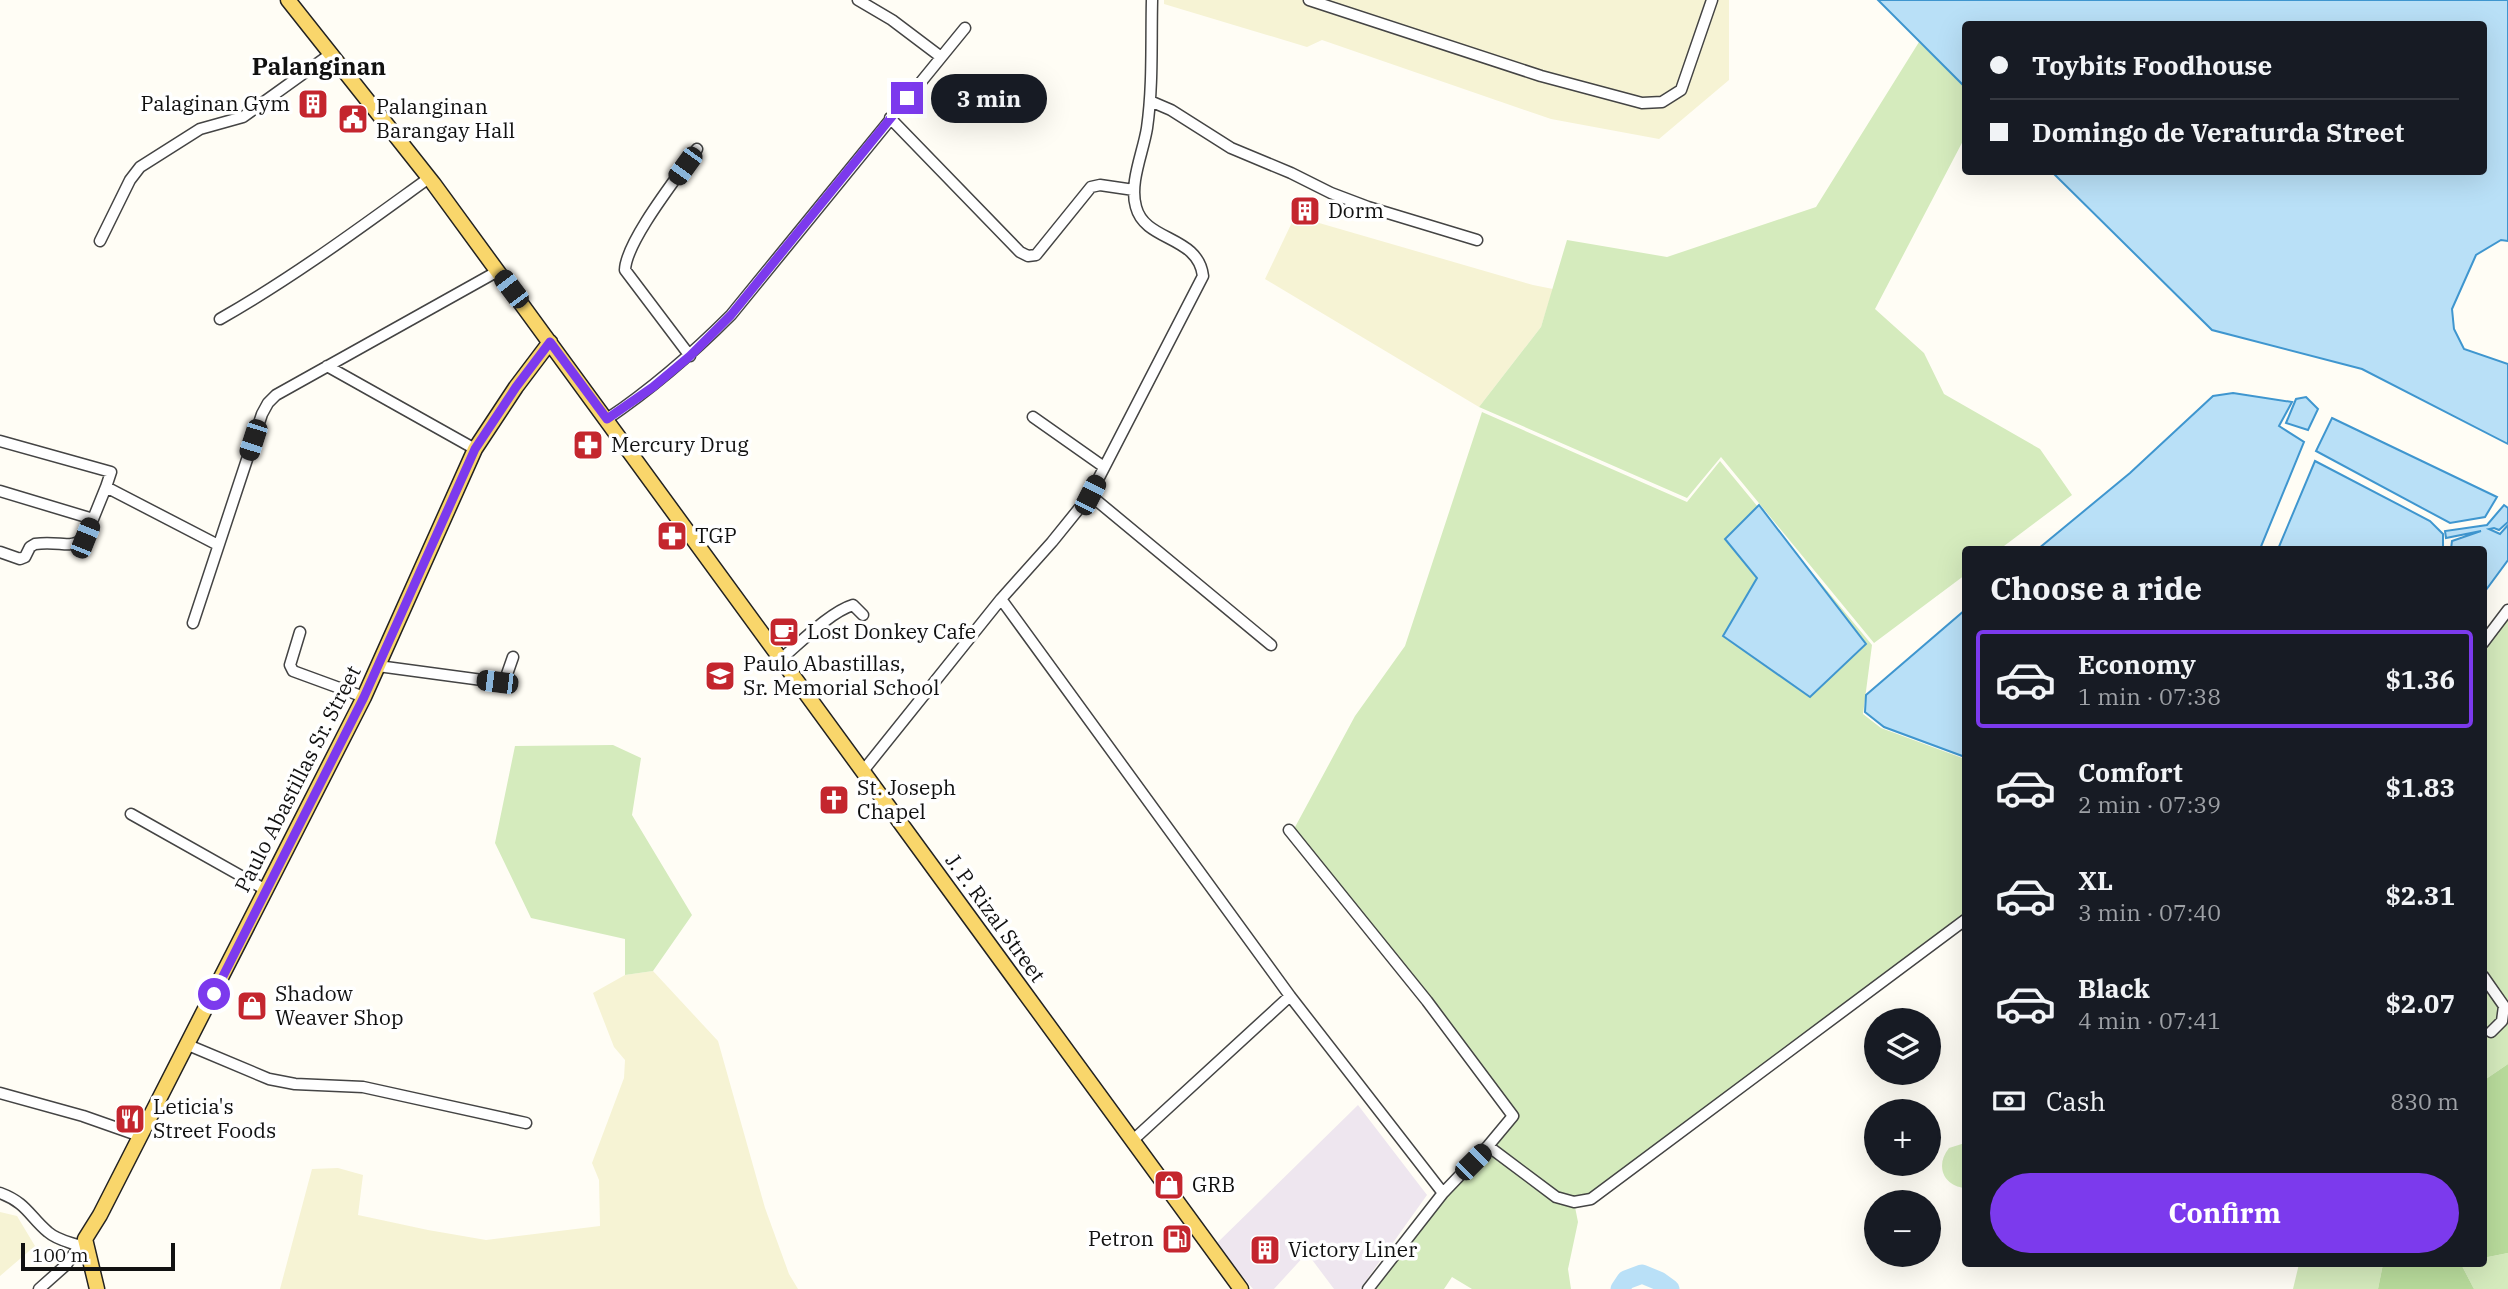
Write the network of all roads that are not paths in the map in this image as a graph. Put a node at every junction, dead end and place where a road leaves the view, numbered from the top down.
1 (858, 0) edge
2 (1152, 0) edge
3 (1309, 0) edge
4 (1712, 0) edge
5 (292, 1) edge
6 (965, 28) dead end
7 (332, 53) junction
8 (941, 57) junction
9 (1150, 101) junction
10 (890, 118) junction
11 (697, 149) dead end
12 (429, 178) junction
13 (1134, 190) junction
14 (1477, 240) dead end
15 (100, 242) dead end
16 (498, 271) junction
17 (220, 319) dead end
18 (550, 342) junction
19 (690, 356) junction
20 (327, 366) junction
21 (1033, 417) dead end
22 (607, 419) junction
23 (0, 441) edge
24 (475, 449) junction
25 (1104, 467) junction
26 (106, 487) junction
27 (0, 491) edge
28 (1090, 495) junction
29 (93, 519) junction
30 (218, 545) junction
31 (0, 552) edge
32 (1001, 599) junction
33 (2508, 610) edge
34 (863, 615) dead end
35 (193, 623) dead end
36 (300, 632) dead end
37 (2487, 638) edge
38 (1270, 645) dead end
39 (513, 657) dead end
40 (781, 659) junction
41 (379, 666) junction
42 (364, 697) junction
43 (863, 771) junction
44 (131, 814) dead end
45 (1289, 830) dead end
46 (267, 890) junction
47 (1962, 922) edge
48 (2487, 982) edge
49 (1290, 996) junction
50 (2491, 1032) dead end
51 (188, 1045) junction
52 (0, 1093) edge
53 (526, 1123) dead end
54 (140, 1136) junction
55 (1132, 1141) junction
56 (1488, 1146) junction
57 (1443, 1192) junction
58 (0, 1193) edge
59 (82, 1242) junction
60 (39, 1289) edge
61 (97, 1289) edge
62 (1241, 1289) edge
63 (1368, 1289) edge

1 - 8 street
2 - 9 street
3 - 4 street
5 - 7 main road, J. P. Rizal Street
6 - 8 street
7 - 12 main road, J. P. Rizal Street
7 - 15 street
8 - 10 street
9 - 13 street
9 - 14 street
10 - 13 street
10 - 19 street
11 - 19 street
12 - 16 main road, J. P. Rizal Street
12 - 17 street
13 - 25 street
16 - 18 main road, J. P. Rizal Street
16 - 20 street
18 - 22 main road, J. P. Rizal Street
18 - 24 main road, Paulo Abastillas Sr. Street
19 - 22 street
20 - 24 street
20 - 30 street
21 - 25 street
22 - 40 main road, J. P. Rizal Street
23 - 26 street
24 - 41 main road, Paulo Abastillas Sr. Street
25 - 28 street
26 - 29 street
26 - 30 street
27 - 29 street
28 - 32 street
28 - 38 street
29 - 31 street
30 - 35 street
32 - 43 street
32 - 49 street
33 - 37 street
34 - 40 street
36 - 42 street
39 - 41 street
40 - 43 main road, J. P. Rizal Street
41 - 42 main road, Paulo Abastillas Sr. Street
42 - 46 main road, Paulo Abastillas Sr. Street
43 - 55 main road, J. P. Rizal Street
44 - 46 street
45 - 56 street
46 - 51 main road, Paulo Abastillas Sr. Street
47 - 56 street
48 - 50 street
49 - 55 street
49 - 57 street
51 - 53 street
51 - 54 main road, Paulo Abastillas Sr. Street
52 - 54 street
54 - 59 main road, Paulo Abastillas Sr. Street
55 - 62 main road, J. P. Rizal Street
56 - 57 street
57 - 63 street
58 - 59 street
59 - 60 street
59 - 61 main road

